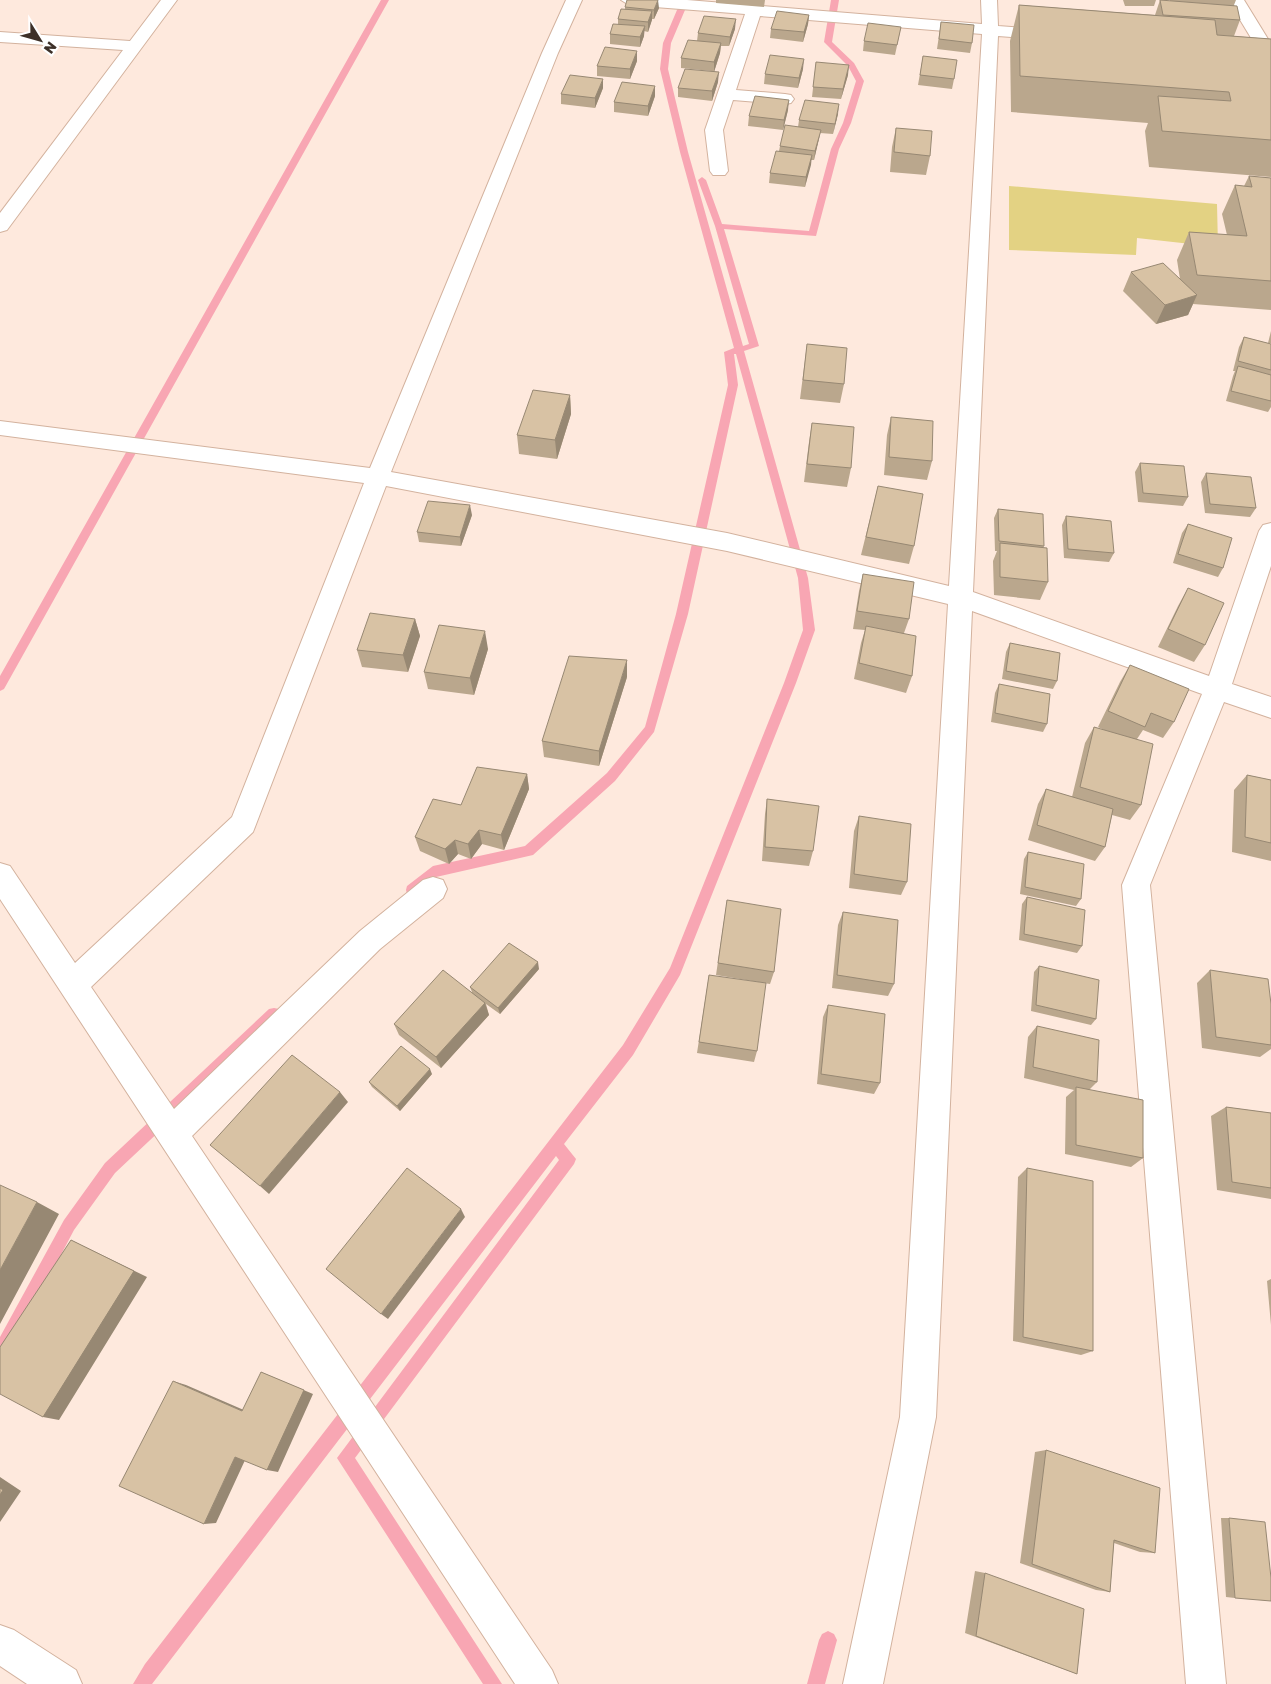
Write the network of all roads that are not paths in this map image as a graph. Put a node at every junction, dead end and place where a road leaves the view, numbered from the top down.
1 (169, 0) edge
2 (574, 0) edge
3 (629, 0) edge
4 (988, 0) edge
5 (1236, 0) edge
6 (702, 3) edge
7 (754, 11) junction
8 (990, 31) junction
9 (1070, 36) edge
10 (0, 37) edge
11 (134, 46) junction
12 (1248, 49) edge
13 (1270, 53) edge
14 (726, 94) junction
15 (785, 99) edge
16 (719, 171) dead end
17 (0, 226) edge
18 (0, 428) edge
19 (378, 478) junction
20 (1271, 531) edge
21 (960, 597) junction
22 (1217, 689) junction
23 (1271, 708) edge
24 (0, 876) edge
25 (433, 889) dead end
26 (73, 985) junction
27 (172, 1133) junction
28 (0, 1644) edge
29 (62, 1684) edge
30 (538, 1684) edge
31 (862, 1684) edge
32 (1206, 1684) edge

1 - 11 street
2 - 19 street
3 - 6 street
4 - 8 street
5 - 13 street
6 - 7 street
7 - 8 street
7 - 14 street
8 - 9 street
8 - 21 street
10 - 11 street
11 - 17 street
12 - 13 street
14 - 15 street
14 - 16 street
18 - 19 street
19 - 21 street
19 - 26 street
20 - 22 street
21 - 22 street
21 - 31 street
22 - 23 street
22 - 32 street
24 - 26 street
25 - 27 street
26 - 27 street
27 - 30 street
28 - 29 street

